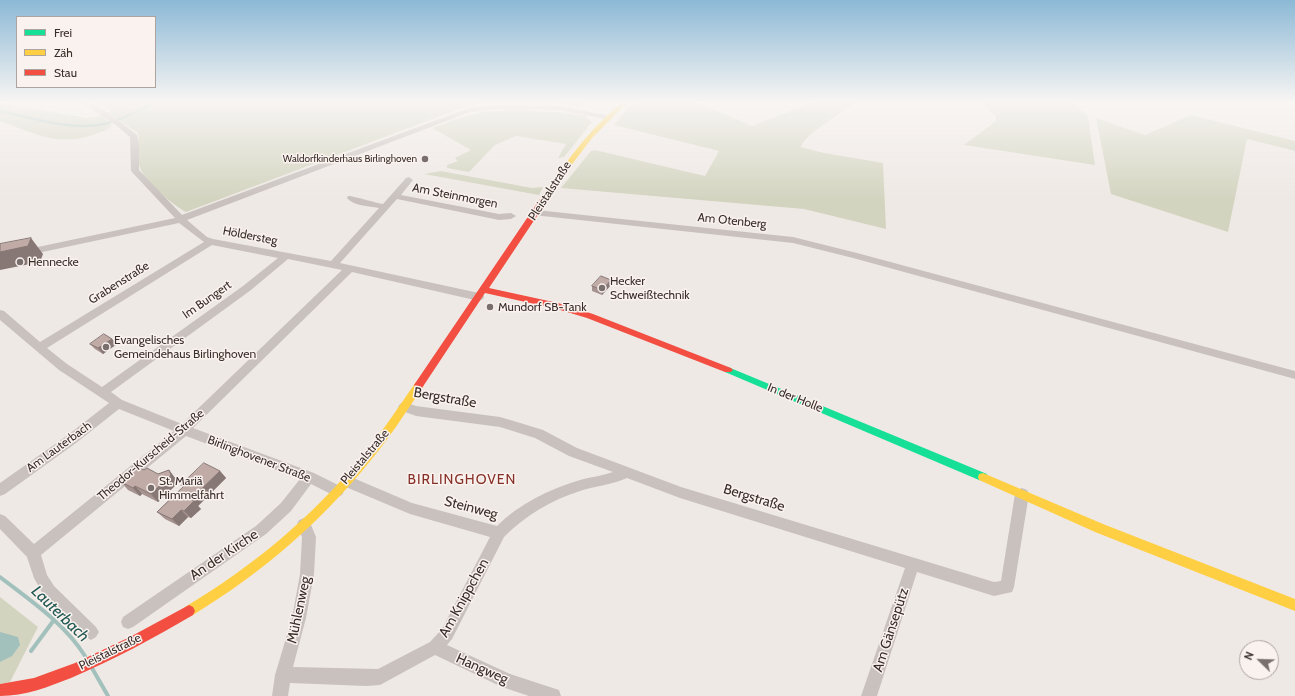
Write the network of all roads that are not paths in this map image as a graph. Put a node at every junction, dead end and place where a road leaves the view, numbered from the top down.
1 (132, 134) edge
2 (401, 134) edge
3 (590, 134) edge
4 (409, 180) dead end
5 (394, 196) junction
6 (351, 198) dead end
7 (385, 207) junction
8 (536, 213) junction
9 (511, 216) dead end
10 (182, 219) junction
11 (211, 242) junction
12 (286, 256) junction
13 (0, 258) edge
14 (333, 265) junction
15 (350, 268) junction
16 (482, 293) junction
17 (0, 314) edge
18 (40, 347) junction
19 (1295, 375) edge
20 (103, 392) junction
21 (118, 403) junction
22 (404, 407) junction
23 (184, 430) junction
24 (626, 472) junction
25 (309, 477) junction
26 (341, 486) junction
27 (0, 490) edge
28 (1022, 494) junction
29 (0, 520) edge
30 (304, 524) junction
31 (499, 533) junction
32 (33, 553) junction
33 (913, 564) junction
34 (1295, 605) edge
35 (128, 622) dead end
36 (91, 632) dead end
37 (435, 647) junction
38 (283, 675) junction
39 (38, 683) junction
40 (0, 692) edge
41 (37, 696) edge
42 (280, 696) edge
43 (553, 696) edge
44 (869, 696) edge

1 - 10 street, Höldersteg
2 - 10 street
3 - 8 main road, Pleistalstraße
4 - 5 street, Am Steinmorgen
5 - 7 street, Am Steinmorgen
5 - 9 street, Am Steinmorgen
6 - 7 street
7 - 14 street, Am Steinmorgen
8 - 16 main road, Pleistalstraße
8 - 19 street, Am Otenberg
10 - 11 street, Höldersteg
10 - 13 street
11 - 12 street, Höldersteg
11 - 18 street, Grabenstraße
12 - 14 street, Höldersteg
12 - 20 street, Im Bungert
14 - 15 street, Höldersteg
15 - 16 street, Höldersteg
15 - 23 street, Theodor-Kurscheid-Straße
16 - 22 main road, Pleistalstraße
16 - 28 main road, In der Holle
17 - 18 street, Birlinghovener Straße
18 - 20 street, Birlinghovener Straße
20 - 21 street, Birlinghovener Straße
21 - 23 street, Birlinghovener Straße
21 - 27 street, Am Lauterbach
22 - 24 street, Bergstraße
22 - 26 main road, Pleistalstraße
23 - 25 street, Birlinghovener Straße
23 - 32 street, Theodor-Kurscheid-Straße
24 - 31 street, Steinweg
24 - 33 street, Bergstraße
25 - 26 street, Birlinghovener Straße
25 - 35 street, An der Kirche
26 - 30 main road, Pleistalstraße
26 - 31 street, Steinweg
28 - 33 street, Bergstraße
28 - 34 main road, In der Holle
29 - 32 street
30 - 38 street, Mühlenweg
30 - 39 main road, Pleistalstraße
31 - 37 street, Am Knippchen
32 - 36 street
33 - 44 street, Am Gänsepütz
37 - 38 street, Am Knippchen
37 - 43 street, Hangweg
38 - 42 street, Mühlenweg
39 - 40 main road, Pleistalstraße
39 - 41 main road

